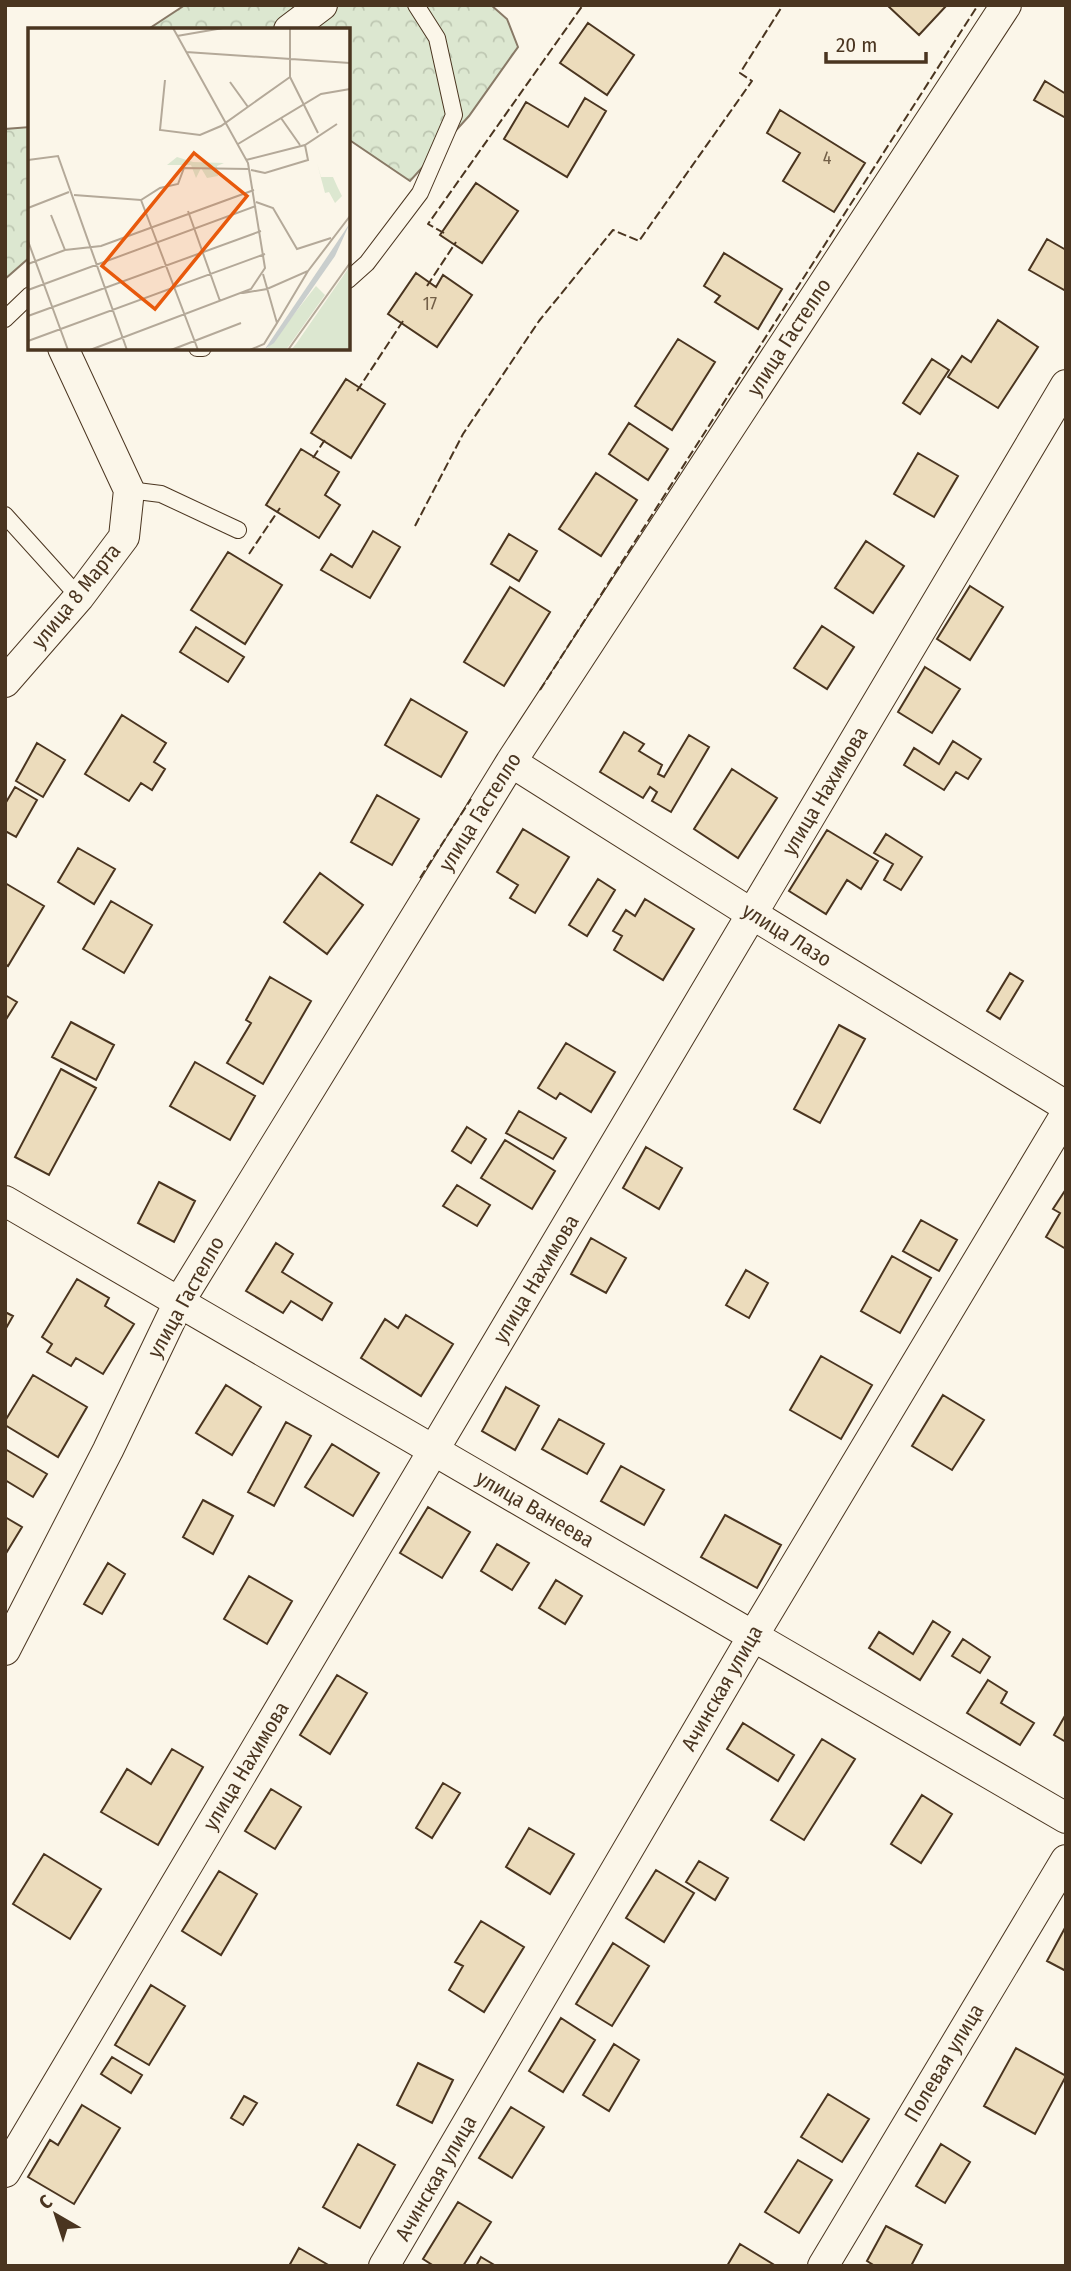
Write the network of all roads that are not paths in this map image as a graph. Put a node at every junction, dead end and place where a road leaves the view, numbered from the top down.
1 (322, 5) edge
2 (416, 5) edge
3 (1006, 5) edge
4 (292, 28) edge
5 (350, 279) edge
6 (28, 297) edge
7 (5, 320) edge
8 (64, 350) edge
9 (1066, 385) edge
10 (129, 490) junction
11 (5, 516) edge
12 (237, 530) dead end
13 (79, 597) junction
14 (5, 682) edge
15 (510, 762) junction
16 (752, 914) junction
17 (1066, 1106) edge
18 (1066, 1114) edge
19 (5, 1201) edge
20 (179, 1302) junction
21 (434, 1450) junction
22 (753, 1636) junction
23 (5, 1650) edge
24 (1066, 1818) edge
25 (1066, 1860) edge
26 (5, 2172) edge
27 (384, 2266) edge
28 (823, 2266) edge

1 - 4 street
2 - 5 lane
3 - 15 street, улица Гастелло
6 - 7 lane
8 - 10 street
9 - 16 street, улица Нахимова
10 - 12 lane
10 - 13 street, улица 8 Марта
11 - 13 lane
13 - 14 street, улица 8 Марта
15 - 16 street, улица Лазо
15 - 20 street, улица Гастелло
16 - 17 street, улица Лазо
16 - 21 street, улица Нахимова
18 - 22 street, Ачинская улица
19 - 20 street, улица Ванеева
20 - 21 street, улица Ванеева
20 - 23 street, улица Гастелло
21 - 22 street, улица Ванеева
21 - 26 street, улица Нахимова
22 - 24 street, улица Ванеева
22 - 27 street, Ачинская улица
25 - 28 street, Полевая улица

